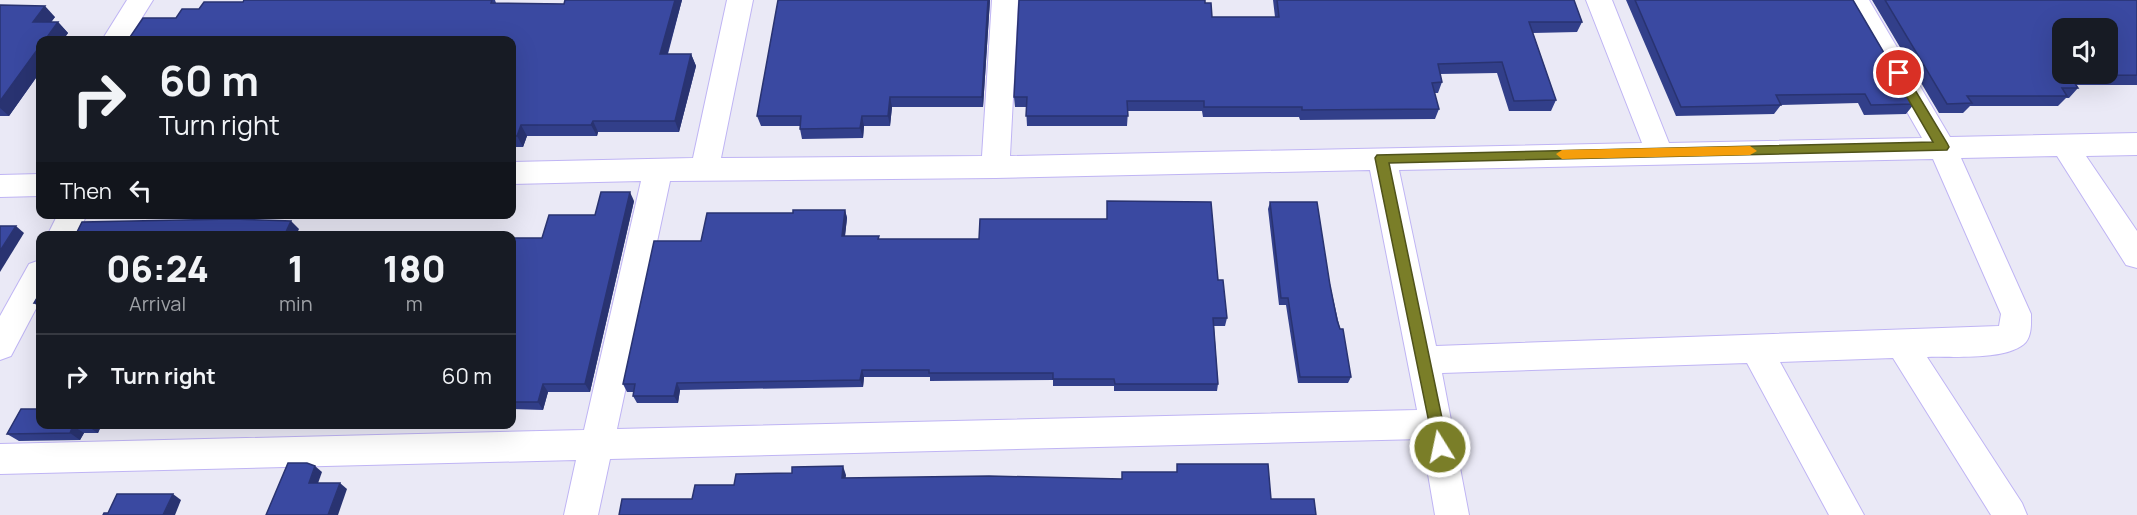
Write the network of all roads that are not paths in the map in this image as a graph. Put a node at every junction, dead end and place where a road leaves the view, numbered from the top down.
1 (140, 0) edge
2 (740, 0) edge
3 (1005, 0) edge
4 (1599, 0) edge
5 (1856, 0) edge
6 (118, 36) edge
7 (2137, 144) edge
8 (2065, 146) junction
9 (1942, 147) junction
10 (1659, 152) junction
11 (1382, 158) junction
12 (995, 167) junction
13 (705, 169) junction
14 (658, 170) junction
15 (516, 173) edge
16 (2137, 256) edge
17 (36, 280) edge
18 (1902, 344) junction
19 (0, 346) edge
20 (1756, 349) junction
21 (1423, 360) junction
22 (1436, 424) junction
23 (597, 444) junction
24 (0, 459) edge
25 (581, 515) edge
26 (1452, 515) edge
27 (1847, 515) edge
28 (2010, 515) edge

1 - 6 street
2 - 13 street
3 - 12 street
4 - 10 street
5 - 9 street
7 - 8 street
8 - 9 street
8 - 16 street
9 - 10 street
9 - 18 street
10 - 11 street
11 - 12 street
11 - 21 street
12 - 13 street
13 - 14 street
14 - 15 street
14 - 23 street
17 - 19 street
18 - 20 street
18 - 28 street
20 - 21 street
20 - 27 street
21 - 22 street
22 - 23 street
22 - 26 street
23 - 24 street
23 - 25 street

